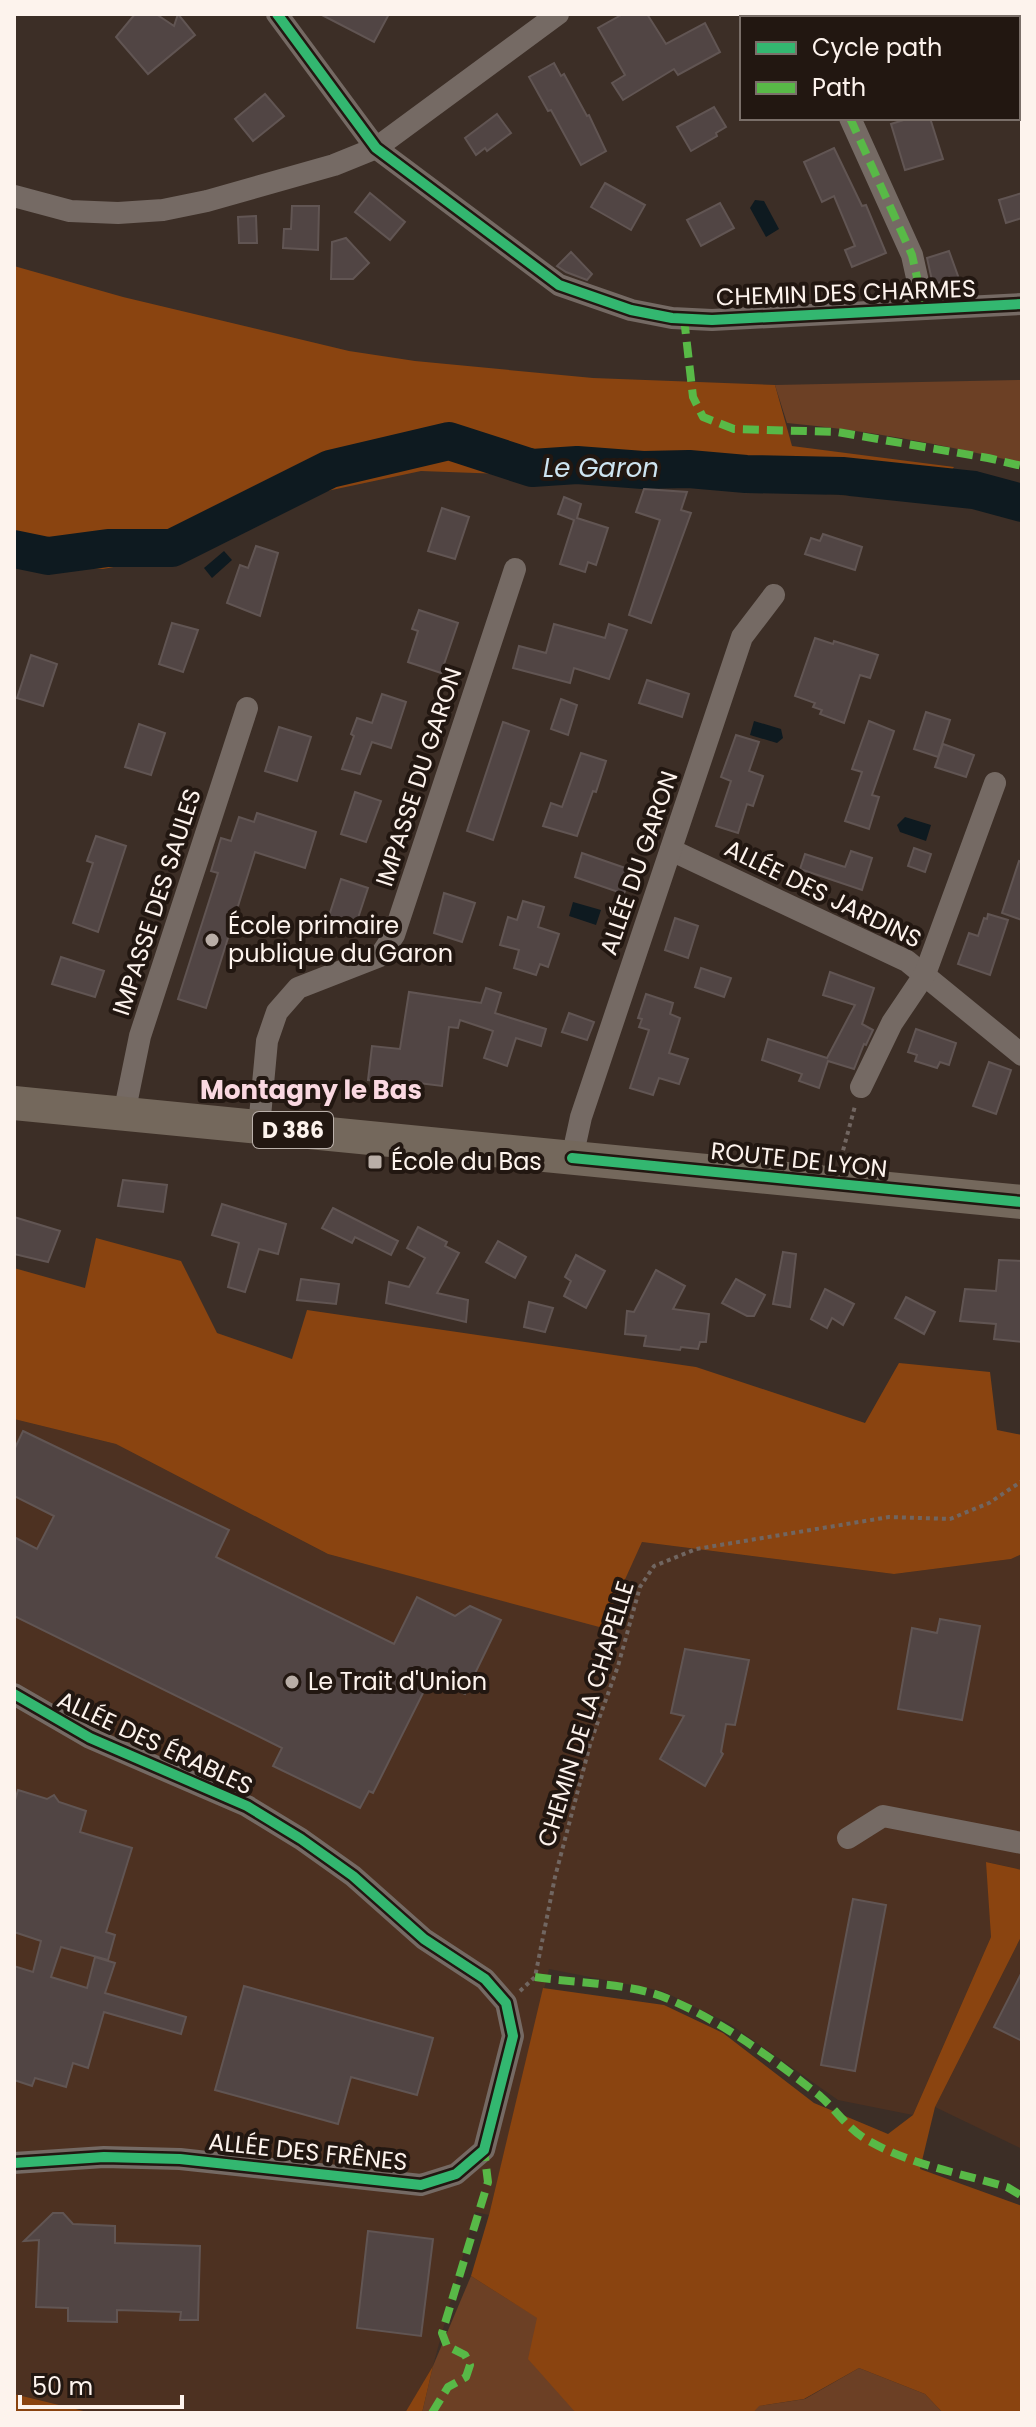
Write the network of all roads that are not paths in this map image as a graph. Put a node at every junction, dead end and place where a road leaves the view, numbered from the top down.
1 (277, 14) edge
2 (558, 14) edge
3 (851, 120) edge
4 (376, 148) junction
5 (14, 196) edge
6 (1022, 304) edge
7 (924, 309) junction
8 (515, 569) dead end
9 (774, 595) dead end
10 (247, 708) dead end
11 (995, 783) dead end
12 (671, 850) junction
13 (925, 974) junction
14 (1022, 1055) edge
15 (861, 1087) road end
16 (14, 1103) edge
17 (124, 1114) junction
18 (259, 1127) junction
19 (572, 1158) junction
20 (1022, 1202) edge
21 (14, 1694) edge
22 (848, 1838) dead end
23 (1022, 1843) edge
24 (506, 2003) joint
25 (14, 2163) edge

1 - 4 street, CHEMIN DES CHARMES
2 - 4 street
3 - 7 street, CHEMIN DES CHARMES
4 - 5 street
4 - 7 street, CHEMIN DES CHARMES
6 - 7 street, CHEMIN DES CHARMES
8 - 18 street, IMPASSE DU GARON
9 - 12 street, ALLÉE DU GARON
10 - 17 street, IMPASSE DES SAULES
11 - 13 street
12 - 13 street, ALLÉE DES JARDINS
12 - 19 street, ALLÉE DU GARON
13 - 14 street, ALLÉE DES JARDINS
13 - 15 street
16 - 17 main road, ROUTE DE LYON / D 386
17 - 18 main road, ROUTE DE LYON / D 386
18 - 19 main road, ROUTE DE LYON / D 386
19 - 20 main road, ROUTE DE LYON / D 386
21 - 24 street, ALLÉE DES ÉRABLES
22 - 23 street
24 - 25 street, ALLÉE DES FRÊNES

